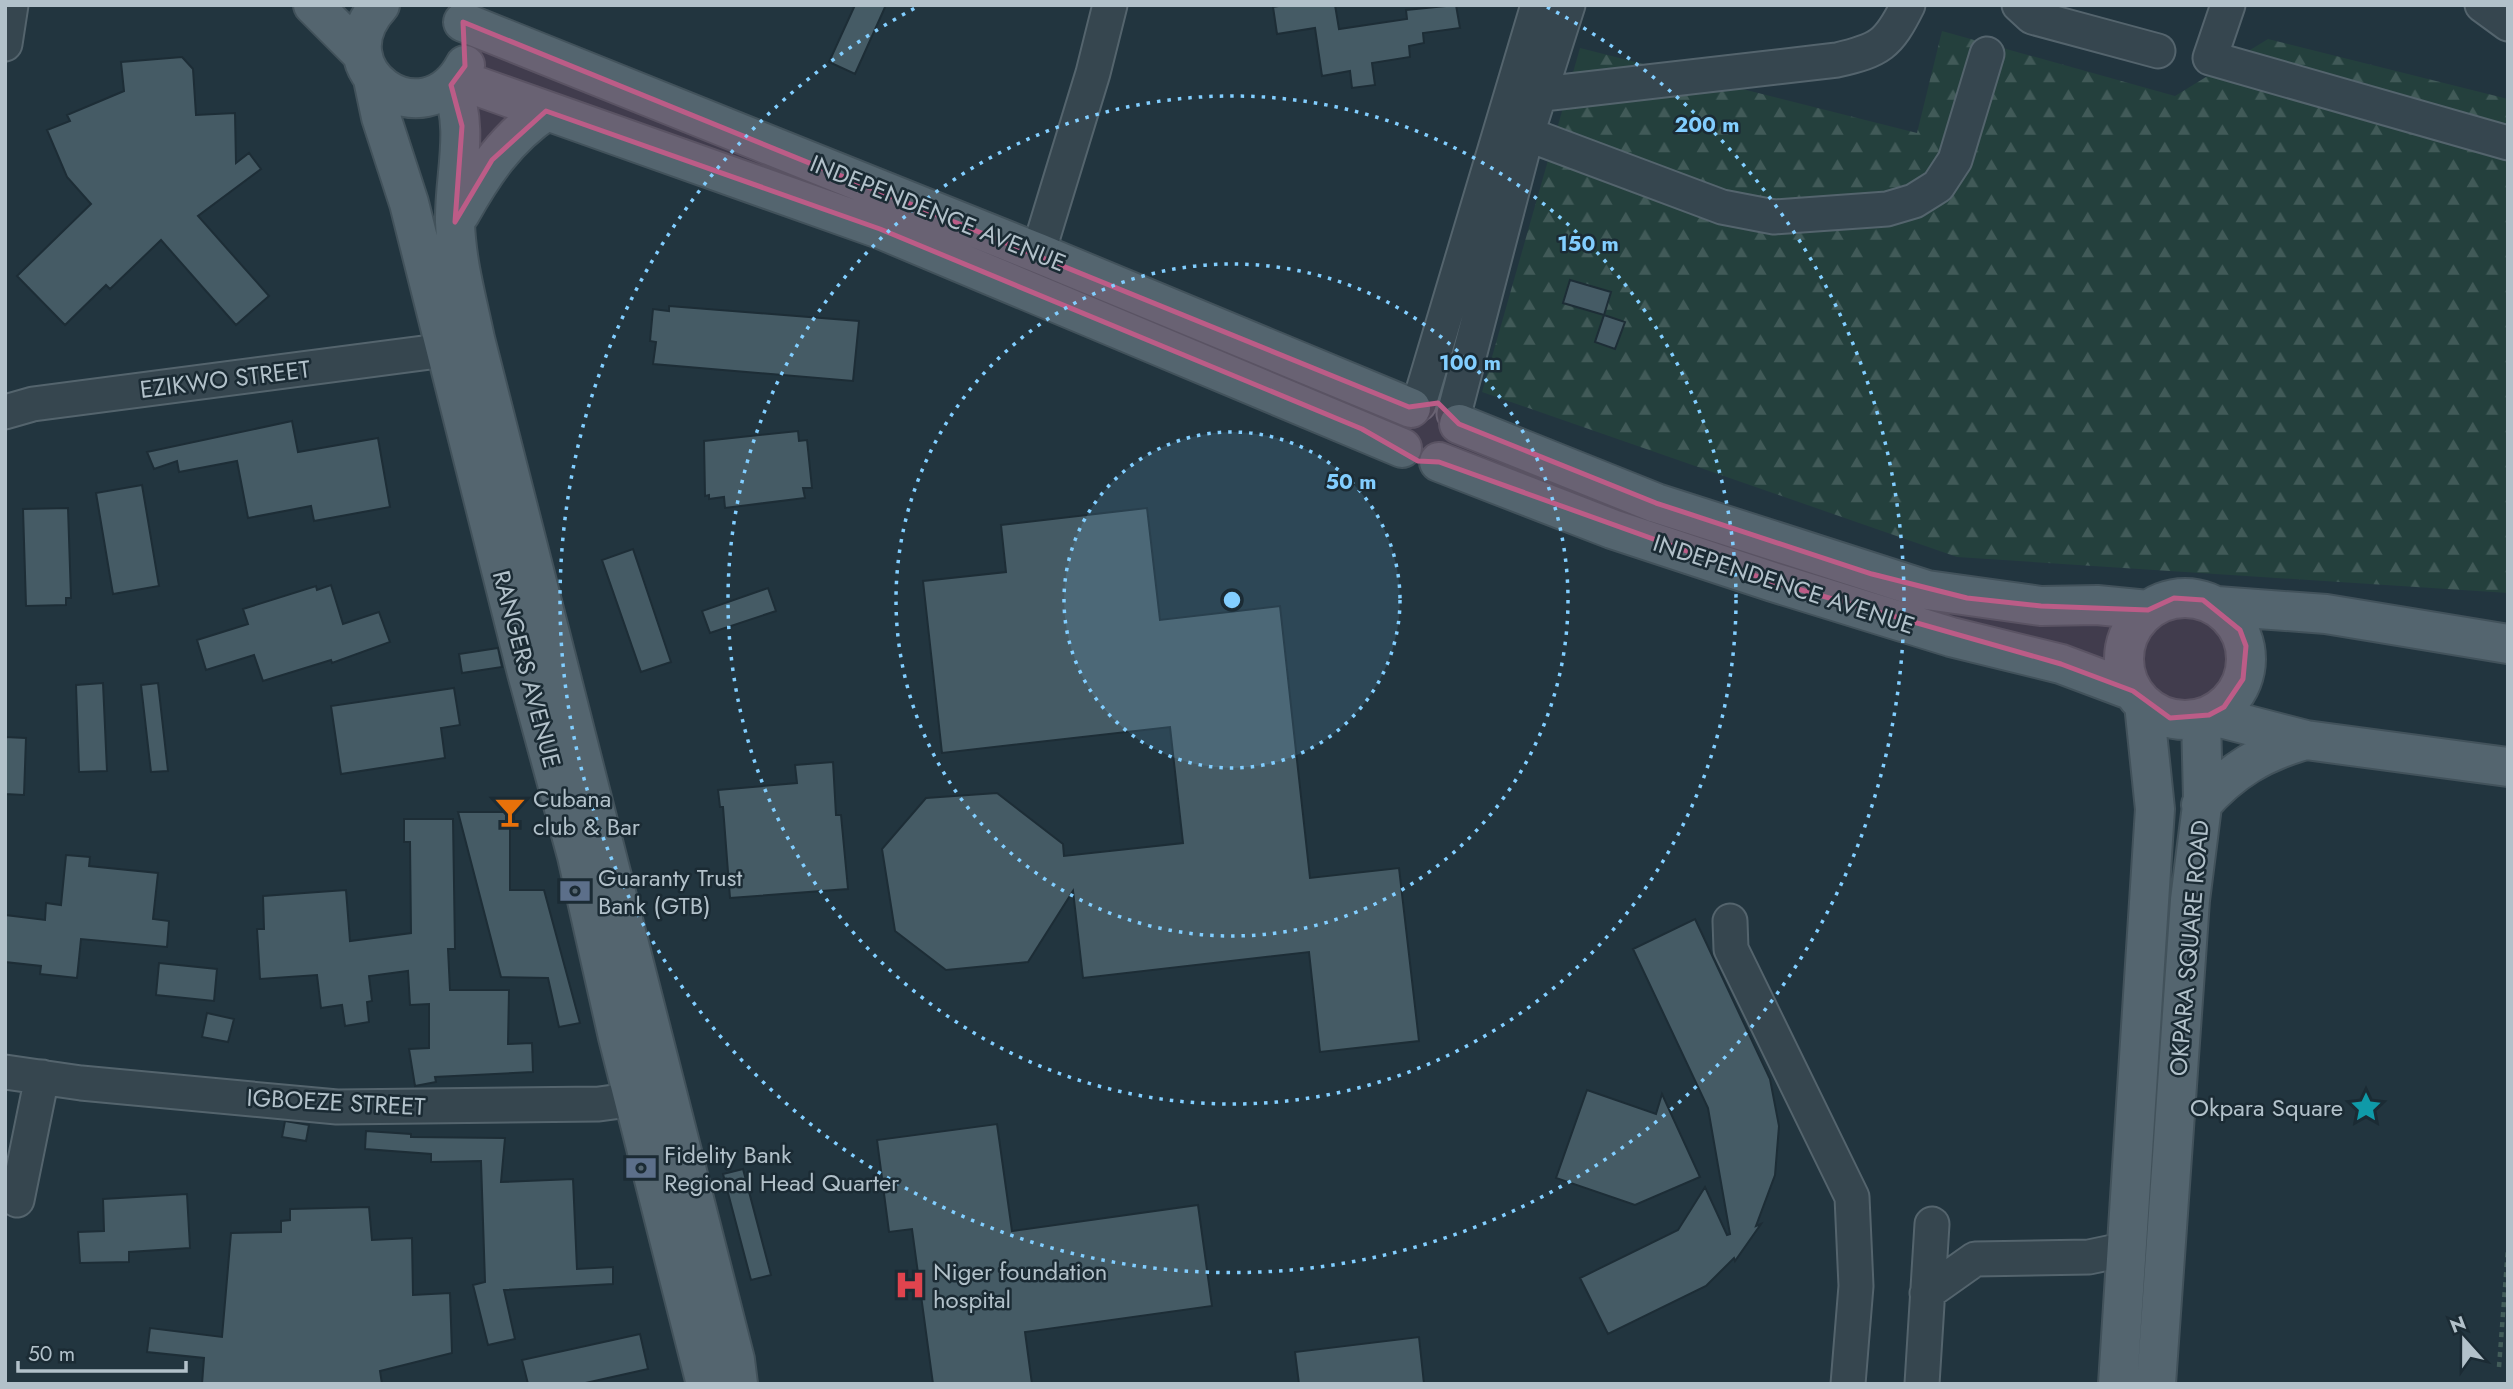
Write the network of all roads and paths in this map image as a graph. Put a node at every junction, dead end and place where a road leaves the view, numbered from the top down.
1 (11, 5) edge
2 (313, 5) edge
3 (380, 5) edge
4 (1110, 5) edge
5 (1538, 5) edge
6 (1569, 5) edge
7 (1908, 5) edge
8 (2019, 5) edge
9 (2228, 5) edge
10 (2482, 5) edge
11 (455, 10) edge
12 (2508, 24) edge
13 (5, 44) edge
14 (2158, 51) dead end
15 (1987, 54) dead end
16 (367, 66) junction
17 (454, 82) junction
18 (1543, 93) junction
19 (546, 111) junction
20 (1527, 134) junction
21 (2508, 143) edge
22 (455, 222) junction
23 (1038, 253) junction
24 (446, 350) junction
25 (5, 412) edge
26 (1435, 412) junction
27 (1402, 448) junction
28 (1439, 462) junction
29 (2217, 606) junction
30 (2148, 610) junction
31 (2508, 644) edge
32 (2138, 698) junction
33 (2205, 716) junction
34 (2306, 740) junction
35 (2508, 767) edge
36 (2201, 805) junction
37 (1730, 921) dead end
38 (5, 1072) edge
39 (42, 1077) junction
40 (651, 1097) junction
41 (17, 1200) dead end
42 (2508, 1248) edge
43 (2127, 1249) junction
44 (1975, 1259) junction
45 (1927, 1293) junction
46 (2498, 1367) dead end
47 (706, 1384) edge
48 (738, 1384) edge
49 (1849, 1384) edge
50 (1922, 1384) edge
51 (2118, 1384) edge
52 (2156, 1384) edge

1 - 13 street
2 - 16 main road
3 - 16 main road
4 - 23 street
5 - 26 street
6 - 18 street
7 - 18 street
8 - 14 street
9 - 21 street
10 - 12 street
11 - 17 main road
11 - 23 main road, INDEPENDENCE AVENUE
15 - 20 street
16 - 17 main road
16 - 24 main road, RANGERS AVENUE
17 - 19 main road, INDEPENDENCE AVENUE
17 - 22 main road, RANGERS AVENUE
18 - 20 street
19 - 22 main road
19 - 27 main road, INDEPENDENCE AVENUE
20 - 26 street
22 - 40 main road, RANGERS AVENUE
23 - 26 main road, INDEPENDENCE AVENUE
24 - 25 street, EZIKWO STREET
24 - 40 main road, RANGERS AVENUE
26 - 27 main road
26 - 28 main road
26 - 30 main road, INDEPENDENCE AVENUE
27 - 28 main road
28 - 32 main road, INDEPENDENCE AVENUE
29 - 30 main road
29 - 31 main road
29 - 33 main road
30 - 32 main road
32 - 33 main road
32 - 43 main road, OKPARA SQUARE ROAD
33 - 34 main road
33 - 36 main road
34 - 35 main road
34 - 36 main road, OKPARA SQUARE ROAD
36 - 52 main road, OKPARA SQUARE ROAD
37 - 49 street
38 - 39 street, IGBOEZE STREET
39 - 40 street, IGBOEZE STREET
39 - 41 street
40 - 47 main road, RANGERS AVENUE
40 - 48 main road, RANGERS AVENUE
42 - 46 path
43 - 44 street
43 - 51 main road, OKPARA SQUARE ROAD
44 - 45 street
44 - 45 street
45 - 50 street

